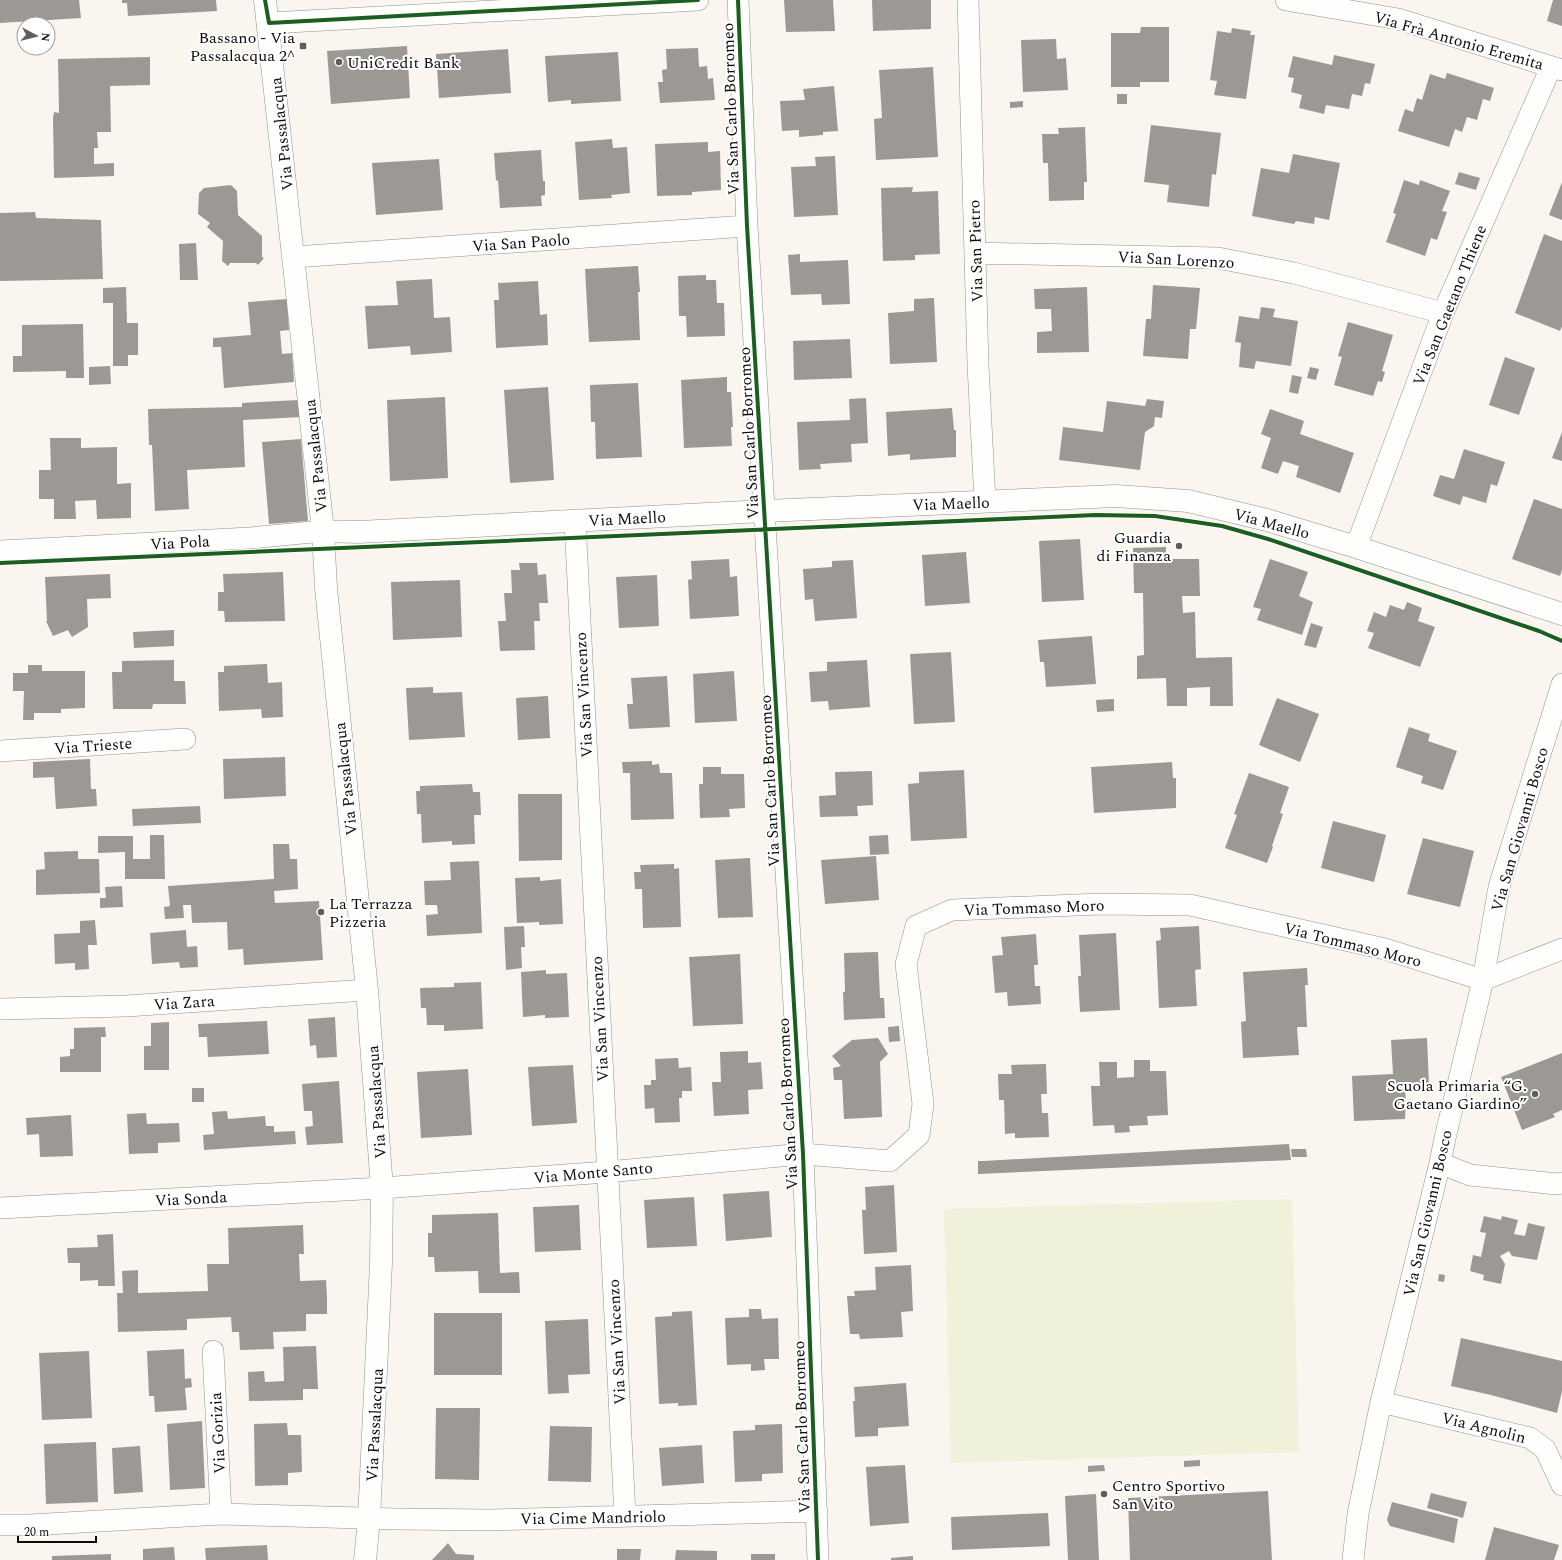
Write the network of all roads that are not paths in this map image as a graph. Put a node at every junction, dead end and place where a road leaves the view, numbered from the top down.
1 (265, 0) edge
2 (698, 0) edge
3 (738, 0) edge
4 (968, 0) edge
5 (1286, 0) edge
6 (269, 24) junction
7 (1557, 68) edge
8 (747, 226) junction
9 (974, 253) junction
10 (294, 257) junction
11 (1443, 313) junction
12 (985, 501) junction
13 (765, 511) junction
14 (575, 521) junction
15 (323, 531) junction
16 (1356, 547) junction
17 (0, 551) edge
18 (1562, 614) edge
19 (1562, 684) edge
20 (185, 739) dead end
21 (0, 751) edge
22 (1562, 949) edge
23 (1483, 980) junction
24 (367, 990) junction
25 (0, 1009) edge
26 (803, 1154) junction
27 (1440, 1163) junction
28 (607, 1172) junction
29 (1562, 1183) edge
30 (382, 1188) junction
31 (0, 1208) edge
32 (213, 1351) dead end
33 (1381, 1402) junction
34 (1562, 1485) edge
35 (816, 1511) junction
36 (221, 1514) junction
37 (625, 1516) junction
38 (369, 1519) junction
39 (0, 1525) edge
40 (365, 1560) edge
41 (818, 1560) edge
42 (1353, 1560) edge

1 - 6 street, Via Passalacqua
2 - 6 street
3 - 8 street, Via San Carlo Borromeo
4 - 9 street, Via San Pietro
5 - 7 street, Via Frà Antonio Eremita
6 - 10 street, Via Passalacqua
7 - 11 street, Via San Gaetano Thiene
8 - 10 street, Via San Paolo
8 - 13 street, Via San Carlo Borromeo
9 - 11 street, Via San Lorenzo
9 - 12 street, Via San Pietro
10 - 15 street, Via Passalacqua
11 - 16 street, Via San Gaetano Thiene
12 - 13 street, Via Maello
12 - 16 street, Via Maello
13 - 14 street, Via Maello
13 - 26 street, Via San Carlo Borromeo
14 - 15 street, Via Maello
14 - 28 street, Via San Vincenzo
15 - 17 street, Via Pola
15 - 24 street, Via Passalacqua
16 - 18 street, Via Maello
19 - 23 street, Via San Giovanni Bosco
20 - 21 street, Via Trieste
22 - 23 street
23 - 26 street, Via Tommaso Moro
23 - 27 street, Via San Giovanni Bosco
24 - 25 street, Via Zara
24 - 30 street, Via Passalacqua
26 - 28 street, Via Monte Santo
26 - 35 street, Via San Carlo Borromeo
27 - 29 street
27 - 33 street, Via San Giovanni Bosco
28 - 30 street, Via Monte Santo
28 - 37 street, Via San Vincenzo
30 - 31 street, Via Sonda
30 - 38 street, Via Passalacqua
32 - 36 street, Via Gorizia
33 - 34 street, Via Agnolin
33 - 42 street, Via San Giovanni Bosco
35 - 37 street, Via Cime Mandriolo
35 - 41 street, Via San Carlo Borromeo
36 - 38 street
36 - 39 street
37 - 38 street, Via Cime Mandriolo
38 - 40 street, Via Passalacqua

